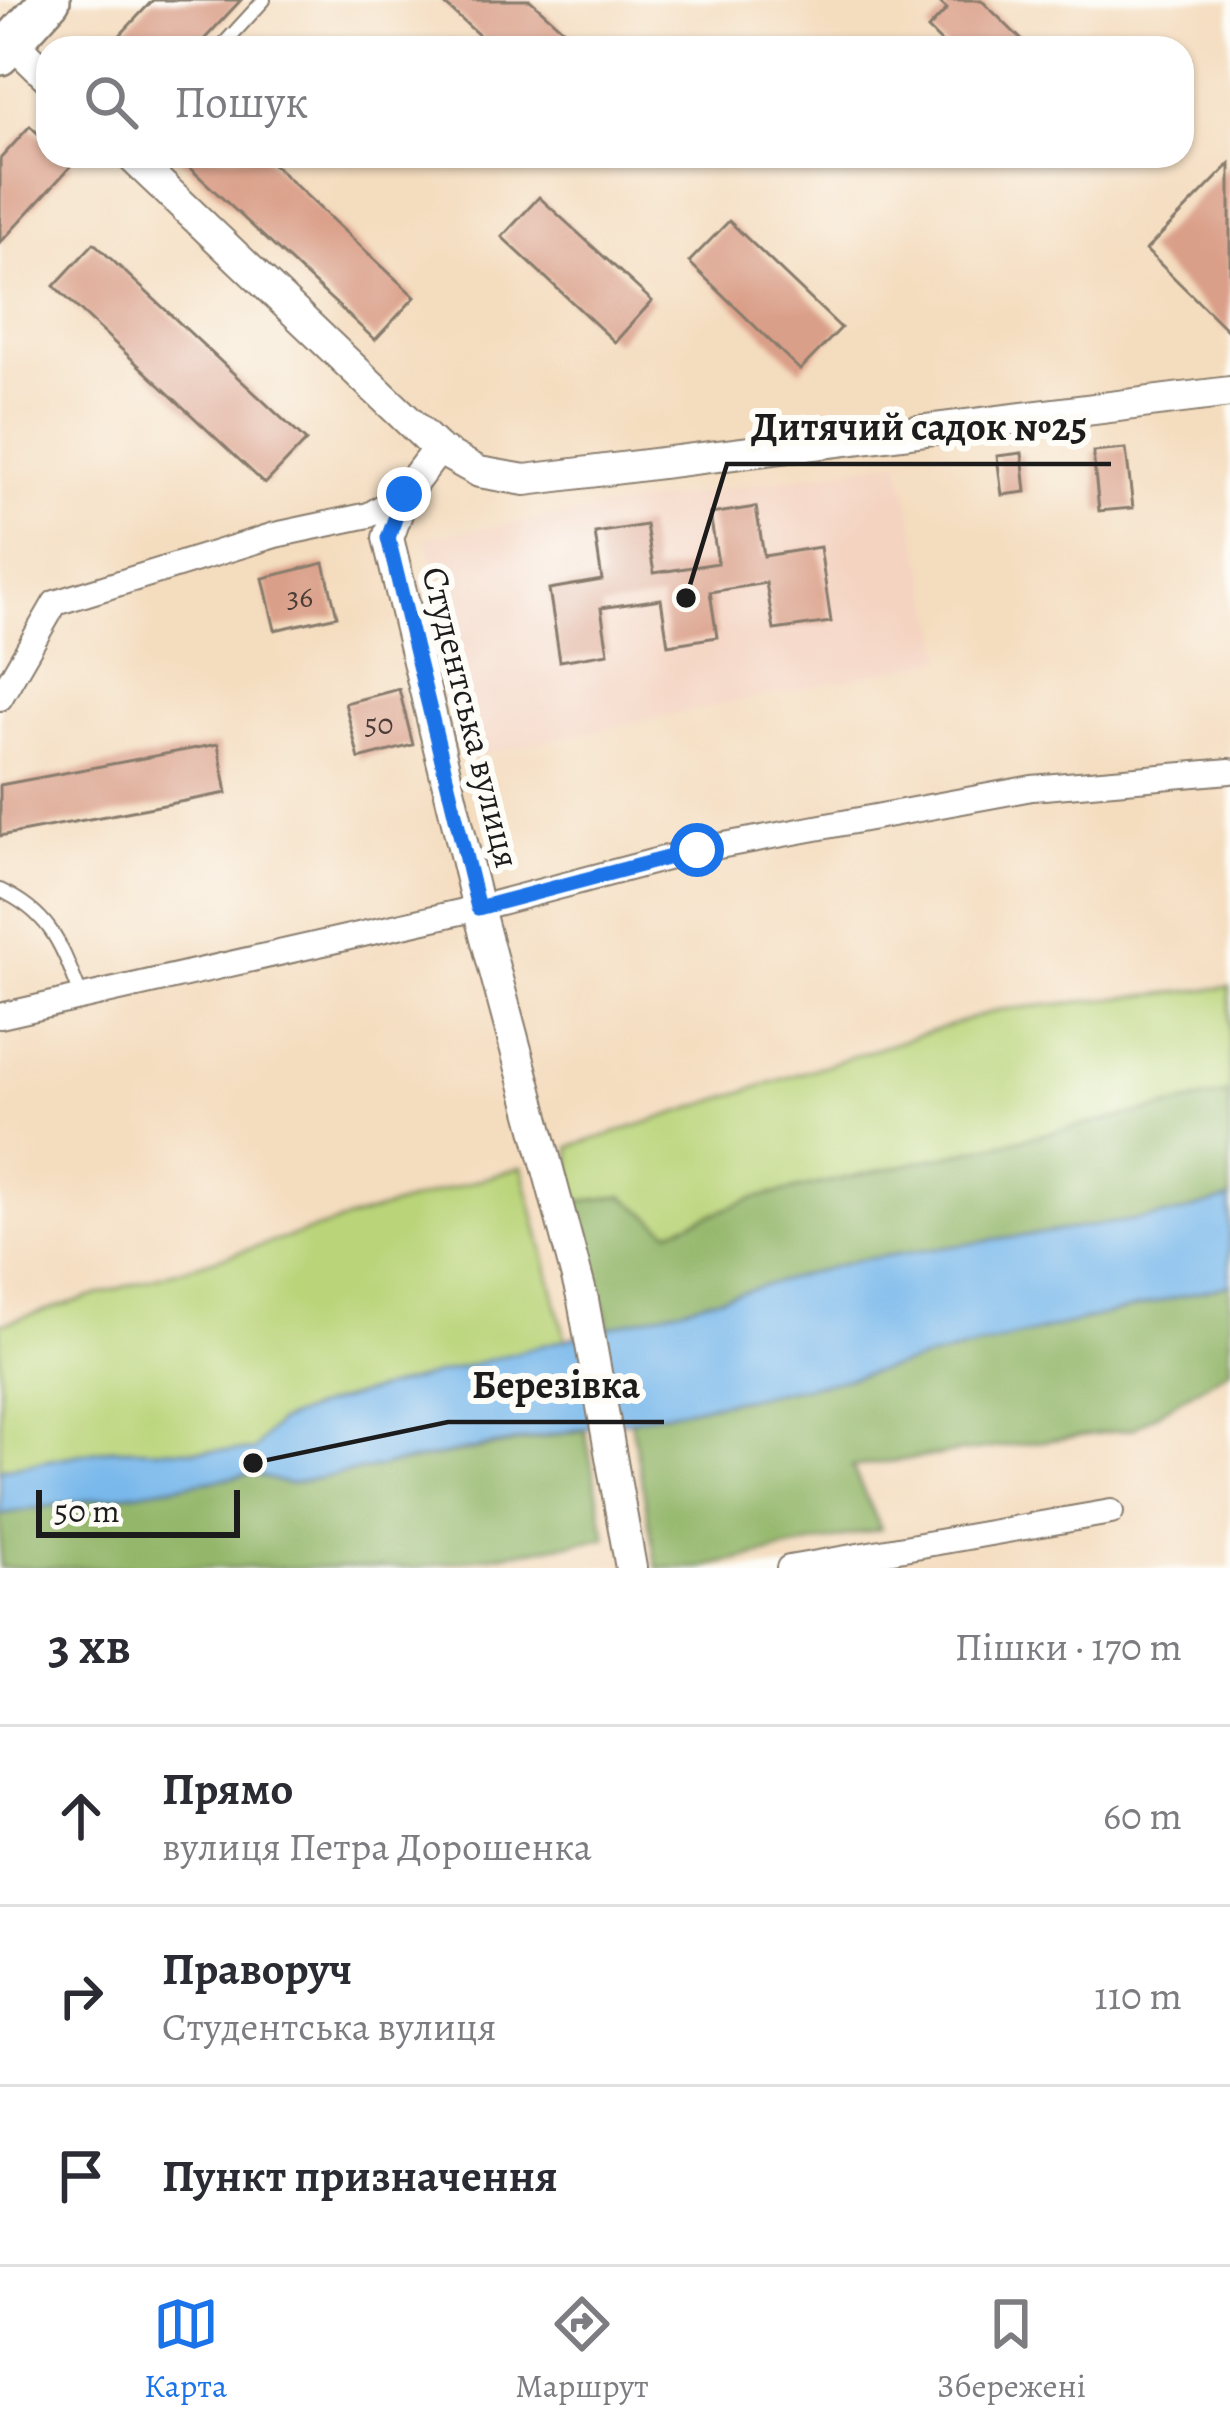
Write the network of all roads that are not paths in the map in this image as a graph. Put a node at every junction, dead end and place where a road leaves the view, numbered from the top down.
1 (50, 0) edge
2 (264, 0) edge
3 (231, 36) edge
4 (4, 43) edge
5 (36, 68) edge
6 (143, 168) edge
7 (1230, 392) edge
8 (438, 449) junction
9 (404, 494) junction
10 (0, 698) edge
11 (1230, 771) edge
12 (0, 890) edge
13 (478, 908) junction
14 (82, 998) junction
15 (0, 1016) edge
16 (1111, 1512) dead end
17 (631, 1568) edge
18 (789, 1568) edge

1 - 4 highway
2 - 3 lane
4 - 5 street
6 - 8 street
7 - 8 street
8 - 9 street, Студентська вулиця
9 - 10 street
9 - 13 street, Студентська вулиця
11 - 13 street
12 - 14 lane
13 - 14 street
13 - 17 street, Студентська вулиця
14 - 15 street
16 - 18 street

